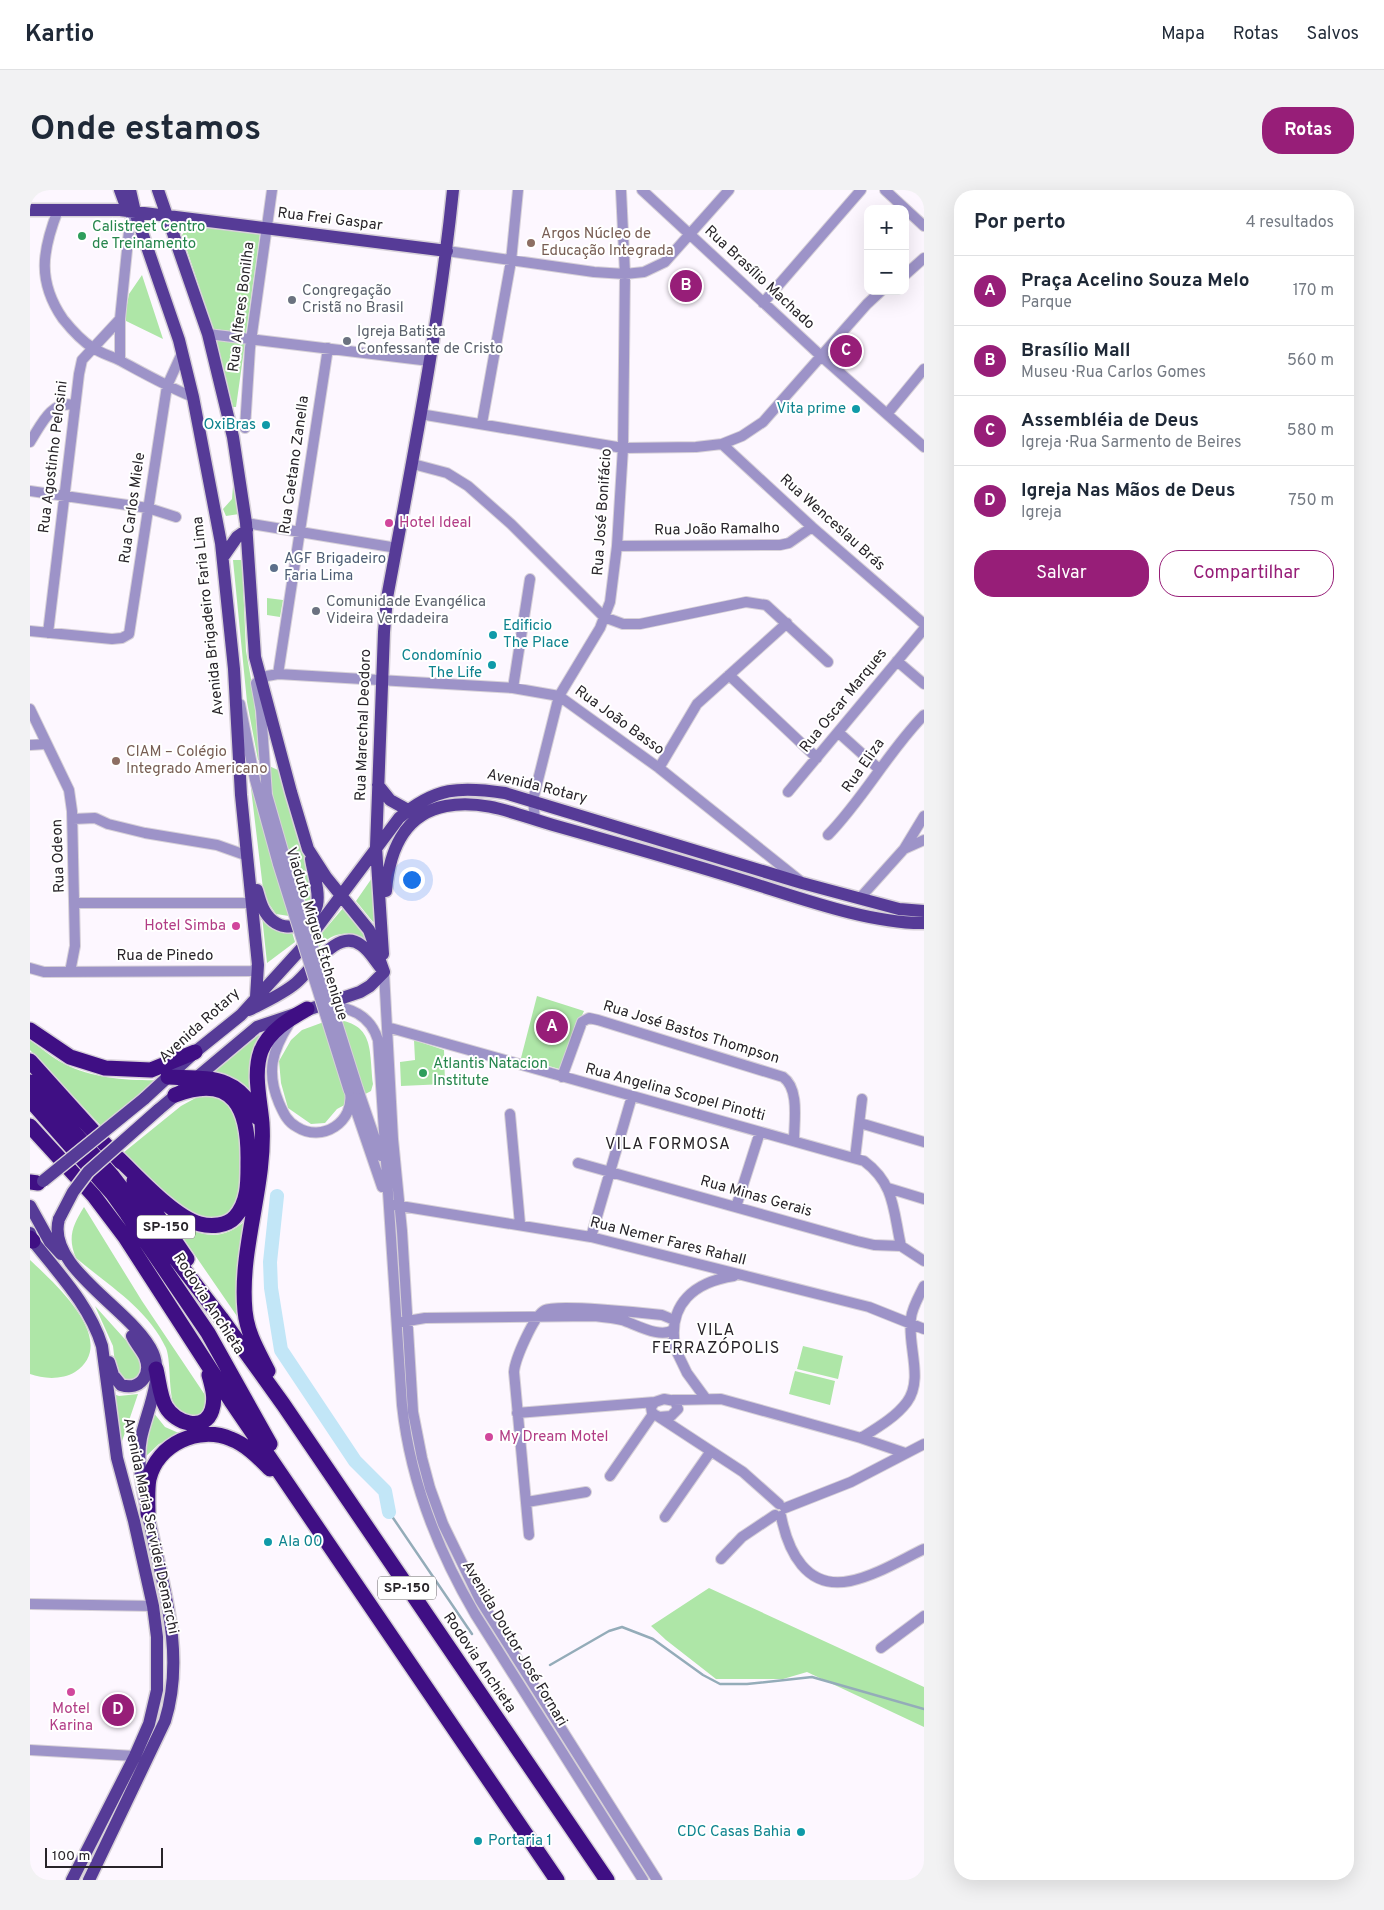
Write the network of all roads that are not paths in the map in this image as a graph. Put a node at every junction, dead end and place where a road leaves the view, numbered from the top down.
1 (120, 190) edge
2 (130, 190) edge
3 (158, 190) edge
4 (272, 190) edge
5 (454, 190) edge
6 (518, 190) edge
7 (621, 190) edge
8 (642, 190) edge
9 (729, 190) edge
10 (862, 190) edge
11 (885, 190) edge
12 (30, 210) edge
13 (58, 210) junction
14 (135, 212) junction
15 (167, 215) junction
16 (924, 226) edge
17 (267, 229) junction
18 (691, 235) junction
19 (447, 251) junction
20 (924, 258) edge
21 (511, 261) junction
22 (909, 271) edge
23 (626, 274) junction
24 (877, 295) edge
25 (763, 303) junction
26 (120, 319) junction
27 (208, 334) junction
28 (251, 338) junction
29 (93, 348) junction
30 (328, 348) junction
31 (182, 353) junction
32 (821, 356) junction
33 (120, 360) junction
34 (430, 361) junction
35 (924, 369) edge
36 (167, 386) junction
37 (193, 397) junction
38 (74, 405) junction
39 (420, 414) junction
40 (887, 414) junction
41 (482, 423) junction
42 (245, 428) dead end
43 (30, 442) edge
44 (722, 444) junction
45 (924, 447) edge
46 (623, 448) junction
47 (413, 464) junction
48 (30, 491) edge
49 (64, 496) junction
50 (148, 508) junction
51 (176, 517) dead end
52 (250, 526) junction
53 (812, 528) junction
54 (301, 531) junction
55 (617, 546) junction
56 (397, 548) junction
57 (223, 557) junction
58 (530, 580) dead end
59 (604, 617) junction
60 (787, 623) junction
61 (924, 624) edge
62 (924, 629) edge
63 (30, 631) edge
64 (48, 633) junction
65 (255, 657) junction
66 (897, 661) junction
67 (828, 662) dead end
68 (234, 669) junction
69 (278, 674) junction
70 (729, 675) junction
71 (382, 679) junction
72 (261, 681) junction
73 (924, 684) edge
74 (513, 688) junction
75 (559, 696) junction
76 (30, 709) edge
77 (924, 715) edge
78 (839, 733) junction
79 (46, 744) junction
80 (30, 745) edge
81 (817, 758) junction
82 (659, 768) junction
83 (879, 769) junction
84 (378, 784) junction
85 (788, 792) dead end
86 (533, 800) junction
87 (408, 810) junction
88 (924, 816) edge
89 (73, 819) junction
90 (535, 819) junction
91 (828, 835) dead end
92 (924, 840) edge
93 (376, 847) junction
94 (308, 849) junction
95 (904, 849) junction
96 (248, 856) junction
97 (282, 862) junction
98 (802, 883) junction
99 (342, 897) junction
100 (860, 898) junction
101 (76, 903) junction
102 (253, 903) junction
103 (924, 911) edge
104 (924, 923) edge
105 (382, 932) junction
106 (258, 965) junction
107 (30, 968) edge
108 (70, 972) junction
109 (384, 972) junction
110 (256, 998) junction
111 (323, 1004) junction
112 (307, 1009) junction
113 (240, 1015) junction
114 (294, 1016) junction
115 (387, 1027) junction
116 (30, 1030) edge
117 (195, 1052) junction
118 (30, 1061) edge
119 (168, 1077) junction
120 (194, 1078) junction
121 (562, 1078) junction
122 (30, 1082) edge
123 (352, 1091) junction
124 (175, 1095) junction
125 (632, 1096) junction
126 (862, 1099) dead end
127 (30, 1100) edge
128 (510, 1114) dead end
129 (860, 1123) junction
130 (262, 1125) junction
131 (30, 1126) edge
132 (760, 1132) junction
133 (794, 1141) junction
134 (924, 1142) edge
135 (118, 1158) junction
136 (855, 1158) junction
137 (578, 1163) dead end
138 (384, 1166) junction
139 (610, 1172) junction
140 (35, 1183) edge
141 (888, 1188) junction
142 (924, 1200) edge
143 (388, 1203) junction
144 (30, 1206) edge
145 (400, 1206) junction
146 (736, 1207) junction
147 (520, 1224) junction
148 (31, 1237) edge
149 (591, 1237) junction
150 (901, 1246) junction
151 (68, 1260) junction
152 (924, 1261) edge
153 (702, 1266) junction
154 (740, 1275) junction
155 (924, 1286) edge
156 (699, 1287) junction
157 (538, 1316) junction
158 (550, 1316) junction
159 (221, 1318) junction
160 (408, 1321) junction
161 (129, 1322) junction
162 (910, 1322) junction
163 (397, 1324) junction
164 (671, 1328) junction
165 (924, 1329) edge
166 (525, 1342) junction
167 (102, 1346) junction
168 (206, 1364) junction
169 (156, 1369) junction
170 (701, 1399) junction
171 (283, 1404) junction
172 (676, 1407) junction
173 (655, 1411) junction
174 (516, 1413) junction
175 (681, 1431) junction
176 (861, 1438) junction
177 (924, 1444) edge
178 (711, 1451) junction
179 (905, 1453) junction
180 (280, 1470) junction
181 (610, 1476) dead end
182 (586, 1492) dead end
183 (295, 1493) junction
184 (527, 1502) junction
185 (778, 1510) junction
186 (148, 1514) junction
187 (665, 1517) dead end
188 (529, 1535) dead end
189 (924, 1548) edge
190 (721, 1559) dead end
191 (30, 1604) edge
192 (153, 1606) junction
193 (924, 1616) edge
194 (880, 1648) dead end
195 (30, 1750) edge
196 (135, 1756) junction
197 (72, 1880) edge
198 (89, 1880) edge
199 (556, 1880) edge
200 (607, 1880) edge
201 (643, 1880) edge
202 (657, 1880) edge

1 - 14 main road, Avenida Brigadeiro Faria Lima
2 - 14 main road, Avenida Brigadeiro Faria Lima
3 - 15 main road
4 - 17 street, Rua Alferes Bonilha
5 - 19 main road, Rua Marechal Deodoro
6 - 21 street
7 - 23 street, Rua José Bonifácio
8 - 18 street, Rua Brasílio Machado
9 - 18 street, Rua Frei Gaspar
10 - 25 street
11 - 16 street
12 - 13 main road, Rua Frei Gaspar
13 - 14 main road, Rua Frei Gaspar
13 - 29 street
14 - 15 main road, Rua Frei Gaspar
14 - 26 street
14 - 31 main road, Avenida Brigadeiro Faria Lima
15 - 17 main road, Rua Frei Gaspar
15 - 27 main road
17 - 19 main road, Rua Frei Gaspar
17 - 28 street, Rua Alferes Bonilha
18 - 23 street, Rua Frei Gaspar
18 - 25 street, Rua Brasílio Machado
19 - 21 street, Rua Frei Gaspar
19 - 34 main road, Rua Marechal Deodoro
20 - 22 street
21 - 23 street, Rua Frei Gaspar
21 - 41 street
23 - 46 street, Rua José Bonifácio
24 - 32 street
25 - 32 street, Rua Brasílio Machado
26 - 29 street, Rua Agostinho Pelosini
26 - 33 street
27 - 28 street
27 - 52 main road
28 - 30 street
28 - 42 street, Rua Alferes Bonilha
29 - 33 street
29 - 38 street, Rua Agostinho Pelosini
30 - 34 street
30 - 54 street, Rua Caetano Zanella
31 - 36 street, Rua Carlos Miele
31 - 37 main road, Avenida Brigadeiro Faria Lima
32 - 40 street, Rua Brasílio Machado
32 - 44 street
33 - 36 street
34 - 39 main road, Rua Marechal Deodoro
35 - 40 street
36 - 37 street
36 - 50 street, Rua Carlos Miele
37 - 57 main road, Avenida Brigadeiro Faria Lima
38 - 43 street
38 - 49 street, Rua Agostinho Pelosini
39 - 41 street
39 - 47 main road, Rua Marechal Deodoro
40 - 45 street, Rua Brasílio Machado
41 - 46 street
44 - 46 street
44 - 53 street, Rua Wenceslau Brás
46 - 55 street, Rua José Bonifácio
47 - 56 main road, Rua Marechal Deodoro
47 - 59 street
48 - 49 street
49 - 50 street
49 - 64 street, Rua Agostinho Pelosini
50 - 51 street
50 - 64 street, Rua Carlos Miele
52 - 54 street
52 - 57 main road
52 - 65 main road
53 - 55 street, Rua João Ramalho
53 - 61 street, Rua Wenceslau Brás
54 - 56 street
54 - 69 street, Rua Caetano Zanella
55 - 59 street, Rua José Bonifácio
56 - 71 main road, Rua Marechal Deodoro
57 - 68 main road, Avenida Brigadeiro Faria Lima
58 - 74 street
59 - 60 street
59 - 75 street, Rua José Bonifácio
60 - 67 street
60 - 70 street
62 - 66 street, Rua Oscar Marques
63 - 64 street
65 - 72 main road
65 - 97 street, Viaduto Miguel Etchenique
66 - 73 street
66 - 78 street, Rua Oscar Marques
68 - 96 main road, Avenida Brigadeiro Faria Lima
68 - 97 street, Viaduto Miguel Etchenique
69 - 71 street, Rua João Basso
69 - 72 street, Rua João Basso
70 - 81 street
70 - 82 street
71 - 74 street, Rua João Basso
71 - 84 main road, Rua Marechal Deodoro
72 - 94 main road
74 - 75 street, Rua João Basso
75 - 82 street, Rua João Basso
75 - 86 street, Rua José Bonifácio
76 - 79 street, Rua Odeon
77 - 83 street, Rua Eliza
78 - 81 street, Rua Oscar Marques
78 - 83 street
79 - 80 street
79 - 89 street, Rua Odeon
81 - 85 street, Rua Oscar Marques
82 - 98 street, Rua João Basso
83 - 91 street, Rua Eliza
84 - 87 main road
84 - 93 main road, Rua Marechal Deodoro
86 - 87 main road, Avenida Rotary
86 - 90 street, Rua José Bonifácio
86 - 98 main road, Avenida Rotary
87 - 93 main road, Avenida Rotary
88 - 95 street
89 - 96 street
89 - 101 street, Rua Odeon
90 - 104 main road, Avenida Rotary
90 - 105 main road, Avenida Rotary
92 - 95 street
93 - 99 main road, Avenida Rotary
93 - 105 main road, Rua Marechal Deodoro
94 - 96 main road
94 - 99 main road
95 - 100 street
96 - 102 main road, Avenida Brigadeiro Faria Lima
97 - 123 street, Viaduto Miguel Etchenique, bridge
98 - 100 main road, Avenida Rotary
99 - 109 main road
99 - 110 main road, Avenida Rotary
100 - 103 main road, Avenida Rotary
101 - 102 street
101 - 108 street, Rua Odeon
102 - 106 main road, Avenida Brigadeiro Faria Lima
105 - 109 main road, Rua Marechal Deodoro
106 - 108 street, Rua de Pinedo
106 - 110 main road, Avenida Brigadeiro Faria Lima
107 - 108 street, Rua de Pinedo
109 - 111 main road
109 - 113 main road
109 - 115 street, Rua Marechal Deodoro
110 - 113 main road, Avenida Rotary
111 - 112 main road
111 - 138 street, Avenida Doutor José Fornari
112 - 114 highway
112 - 120 main road
113 - 117 main road, Avenida Rotary
114 - 123 street
114 - 130 highway
115 - 121 street, Rua Angelina Scopel Pinotti
115 - 145 street, Avenida Doutor José Fornari
116 - 117 highway
117 - 119 main road, Avenida Rotary
118 - 135 highway, Rodovia Anchieta / SP-150
119 - 120 highway
119 - 140 main road, Avenida Rotary, bridge
120 - 124 main road
120 - 130 highway
121 - 125 street, Rua Angelina Scopel Pinotti
121 - 133 street, Rua José Bastos Thompson
122 - 159 highway, Rodovia Anchieta / SP-150
123 - 138 street, Viaduto Miguel Etchenique
123 - 143 street, Viaduto Miguel Etchenique
124 - 135 highway
124 - 151 main road, bridge
125 - 132 street, Rua Angelina Scopel Pinotti
125 - 139 street
126 - 129 street
127 - 180 highway, Rodovia Anchieta / SP-150
128 - 147 street
129 - 134 street
129 - 136 street
130 - 171 highway
131 - 168 highway, Rodovia Anchieta / SP-150
132 - 133 street, Rua Angelina Scopel Pinotti
132 - 146 street
133 - 136 street, Rua Angelina Scopel Pinotti
135 - 159 highway, Rodovia Anchieta / SP-150
136 - 141 street, Rua Angelina Scopel Pinotti
137 - 139 street, Rua Minas Gerais
138 - 143 street, Avenida Doutor José Fornari
138 - 145 street, Avenida Doutor José Fornari
139 - 146 street, Rua Minas Gerais
139 - 149 street
141 - 142 street
141 - 150 street, Rua Angelina Scopel Pinotti
143 - 145 street, Rua Nemer Fares Rahall
143 - 163 street, Avenida Doutor José Fornari
144 - 151 main road
145 - 147 street, Rua Nemer Fares Rahall
145 - 160 street, Avenida Doutor José Fornari
146 - 150 street, Rua Minas Gerais
147 - 149 street, Rua Nemer Fares Rahall
148 - 167 main road, Avenida Maria Servidei Demarchi
149 - 153 street, Rua Nemer Fares Rahall
150 - 152 street
151 - 161 main road
153 - 154 street, Rua Nemer Fares Rahall
153 - 156 street
154 - 156 street
154 - 162 street, Rua Nemer Fares Rahall
155 - 162 street
156 - 164 street
157 - 158 street
157 - 160 street
157 - 164 street
157 - 166 street
158 - 164 street
158 - 166 street
159 - 171 highway, Rodovia Anchieta / SP-150
160 - 163 street
160 - 202 street, Avenida Doutor José Fornari
161 - 167 main road
161 - 169 main road
162 - 165 street, Rua Nemer Fares Rahall
162 - 176 street
163 - 201 street, Avenida Doutor José Fornari
164 - 170 street
166 - 174 street
167 - 192 main road, Avenida Maria Servidei Demarchi
168 - 169 highway
168 - 180 highway, Rodovia Anchieta / SP-150
169 - 186 main road, Avenida Maria Servidei Demarchi
170 - 172 street
170 - 176 street
171 - 200 highway, Rodovia Anchieta / SP-150
172 - 173 street
172 - 173 street
172 - 175 street
173 - 174 street
173 - 175 street
173 - 181 street
174 - 184 street
175 - 178 street
176 - 179 street
177 - 179 street
178 - 185 street
178 - 187 street
179 - 185 street
180 - 183 highway, Rodovia Anchieta / SP-150
182 - 184 street
183 - 186 highway
183 - 199 highway, Rodovia Anchieta / SP-150
184 - 188 street
185 - 189 street
185 - 190 street
186 - 198 main road, Avenida Maria Servidei Demarchi
191 - 192 street
192 - 196 main road, Avenida Maria Servidei Demarchi
193 - 194 street
195 - 196 street
196 - 197 main road, Avenida Maria Servidei Demarchi

